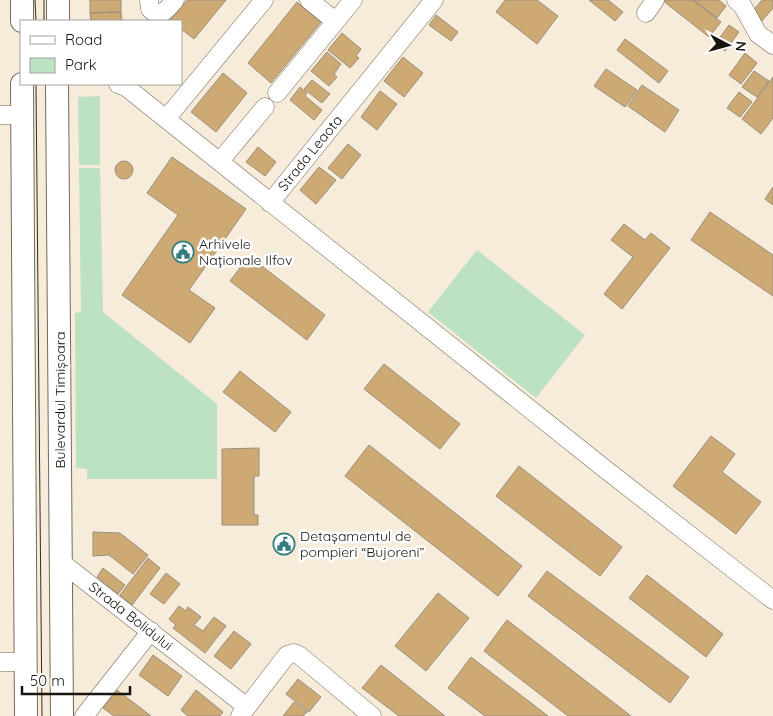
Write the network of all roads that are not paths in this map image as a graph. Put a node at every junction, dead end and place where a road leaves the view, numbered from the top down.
1 (22, 0) edge
2 (58, 0) edge
3 (149, 0) edge
4 (175, 0) edge
5 (264, 0) edge
6 (308, 0) edge
7 (353, 0) edge
8 (434, 0) edge
9 (736, 0) edge
10 (22, 20) edge
11 (58, 20) edge
12 (335, 21) junction
13 (773, 45) edge
14 (22, 85) edge
15 (58, 85) edge
16 (121, 85) edge
17 (277, 93) dead end
18 (265, 107) dead end
19 (0, 115) edge
20 (22, 115) junction
21 (57, 115) junction
22 (166, 118) junction
23 (220, 161) junction
24 (270, 203) junction
25 (25, 482) junction
26 (60, 482) junction
27 (61, 562) junction
28 (773, 600) edge
29 (151, 631) junction
30 (0, 662) edge
31 (26, 662) junction
32 (244, 711) edge
33 (26, 716) edge
34 (62, 716) edge
35 (84, 716) edge
36 (372, 716) edge

1 - 10 main road
2 - 11 main road
3 - 4 street
5 - 22 street
6 - 12 street
7 - 12 street
8 - 24 street, Strada Leaota
9 - 13 street
12 - 17 street
14 - 20 main road
15 - 21 main road, Bulevardul Timișoara
16 - 22 street, Strada Leaota
18 - 23 street
19 - 20 street
20 - 21 main road
20 - 25 main road
21 - 26 main road, Bulevardul Timișoara
22 - 23 street, Strada Leaota
23 - 24 street, Strada Leaota
24 - 28 street
25 - 26 main road
25 - 31 main road
26 - 27 main road, Bulevardul Timișoara
27 - 29 street, Strada Bolidului
27 - 34 main road, Bulevardul Timișoara
29 - 32 street, Strada Bolidului
29 - 35 street
30 - 31 street
31 - 33 main road
32 - 36 street

